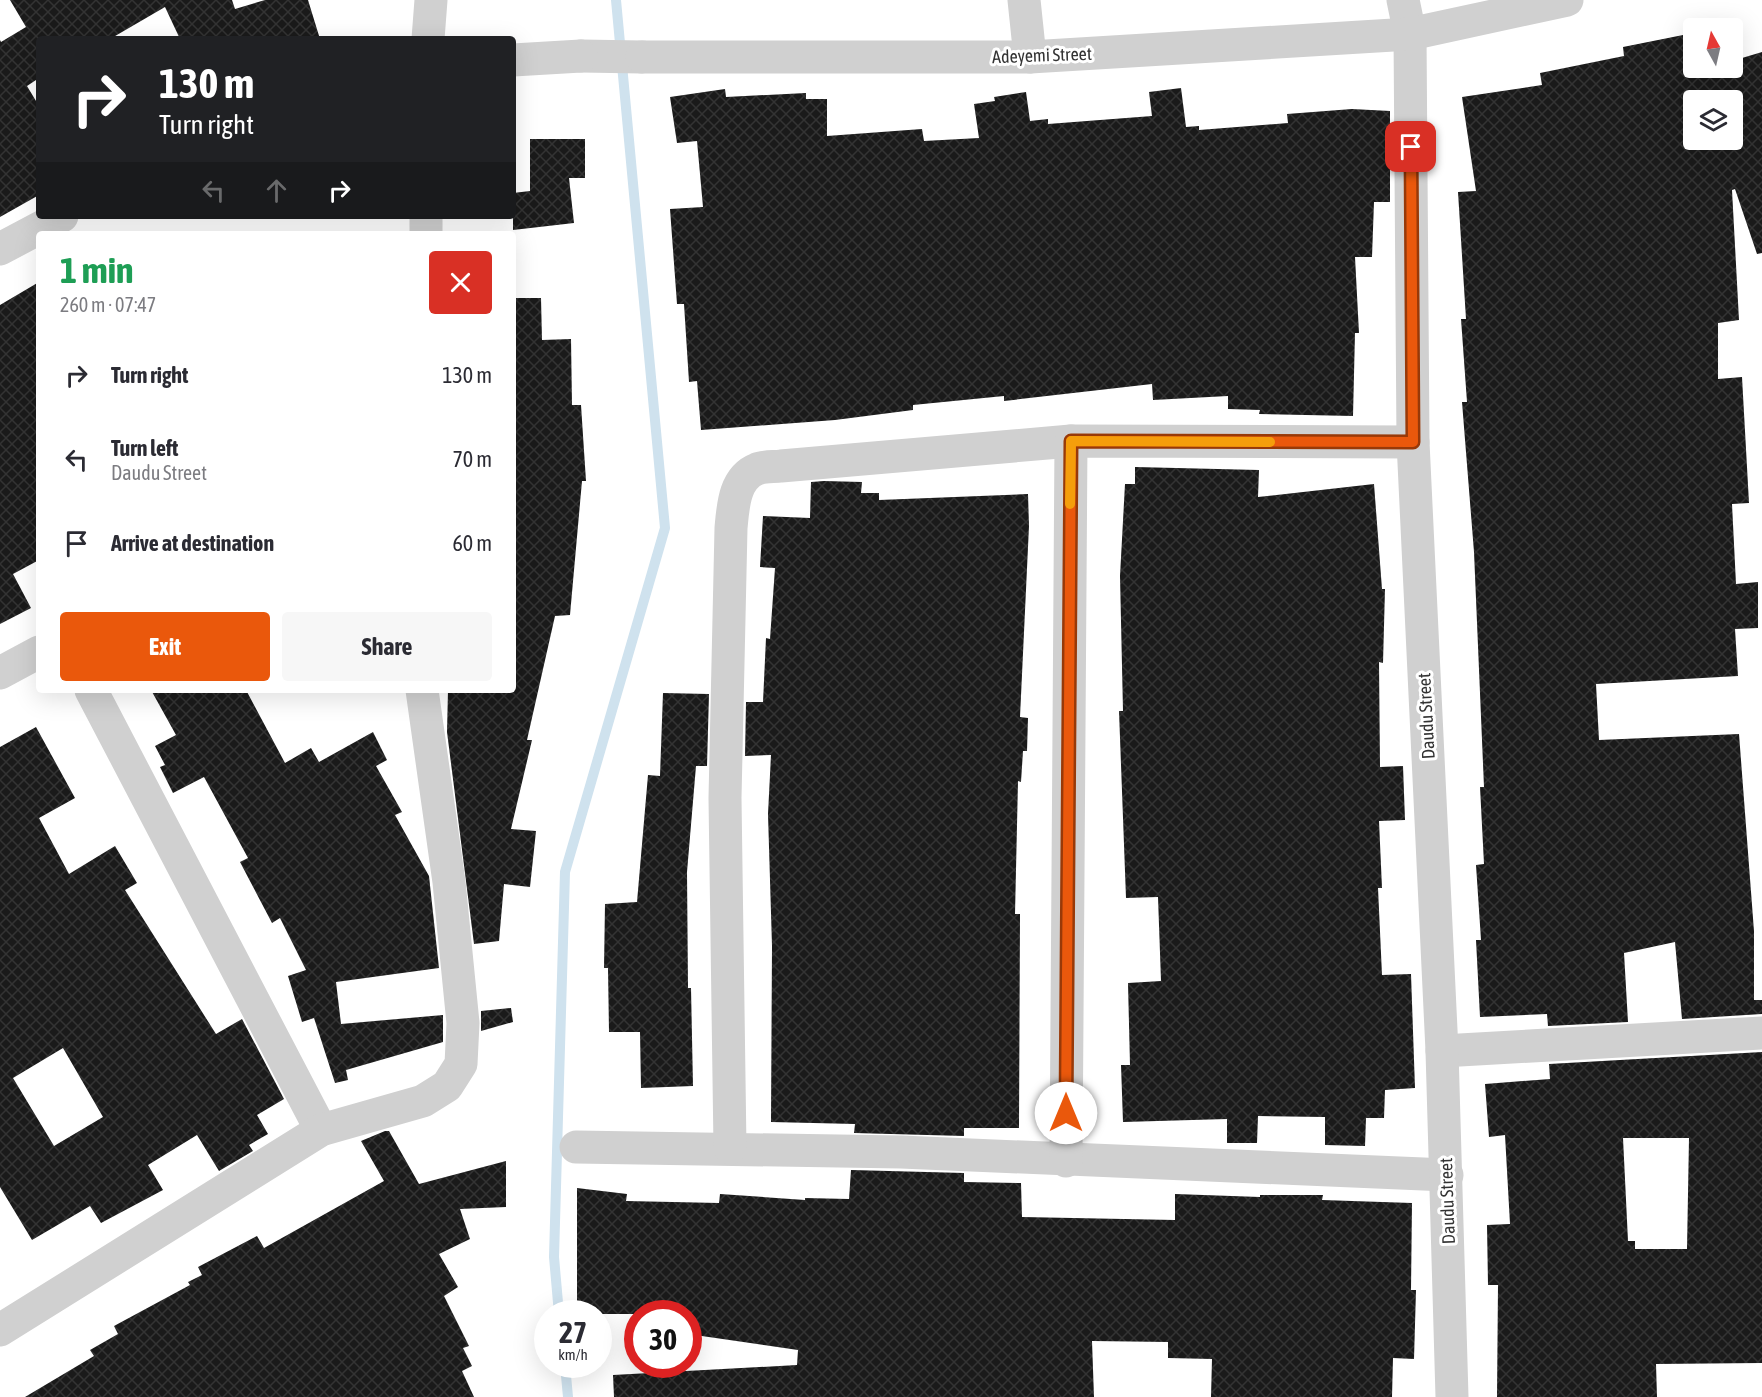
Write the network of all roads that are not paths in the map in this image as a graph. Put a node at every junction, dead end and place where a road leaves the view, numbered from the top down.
1 (431, 0) edge
2 (1024, 0) edge
3 (1403, 0) edge
4 (1567, 0) edge
5 (1410, 34) junction
6 (428, 36) edge
7 (1030, 57) junction
8 (516, 60) edge
9 (56, 219) edge
10 (0, 249) edge
11 (1071, 441) junction
12 (1413, 442) junction
13 (36, 654) edge
14 (0, 673) edge
15 (93, 693) edge
16 (422, 693) edge
17 (1762, 1033) edge
18 (1442, 1051) junction
19 (321, 1130) junction
20 (576, 1147) dead end
21 (729, 1148) junction
22 (1066, 1161) junction
23 (1447, 1175) junction
24 (3, 1322) edge
25 (1452, 1397) edge

1 - 6 street
2 - 7 street
3 - 5 street, Daudu Street
4 - 5 street, Adeyemi Street
5 - 7 street, Adeyemi Street
5 - 12 street, Daudu Street
7 - 8 street, Adeyemi Street
9 - 10 street
11 - 12 street
11 - 21 street
11 - 22 street
12 - 18 street, Daudu Street
13 - 14 street
15 - 19 street
16 - 19 street
17 - 18 street
18 - 23 street, Daudu Street
19 - 24 street
20 - 21 street
21 - 22 street
22 - 23 street
23 - 25 street, Daudu Street

